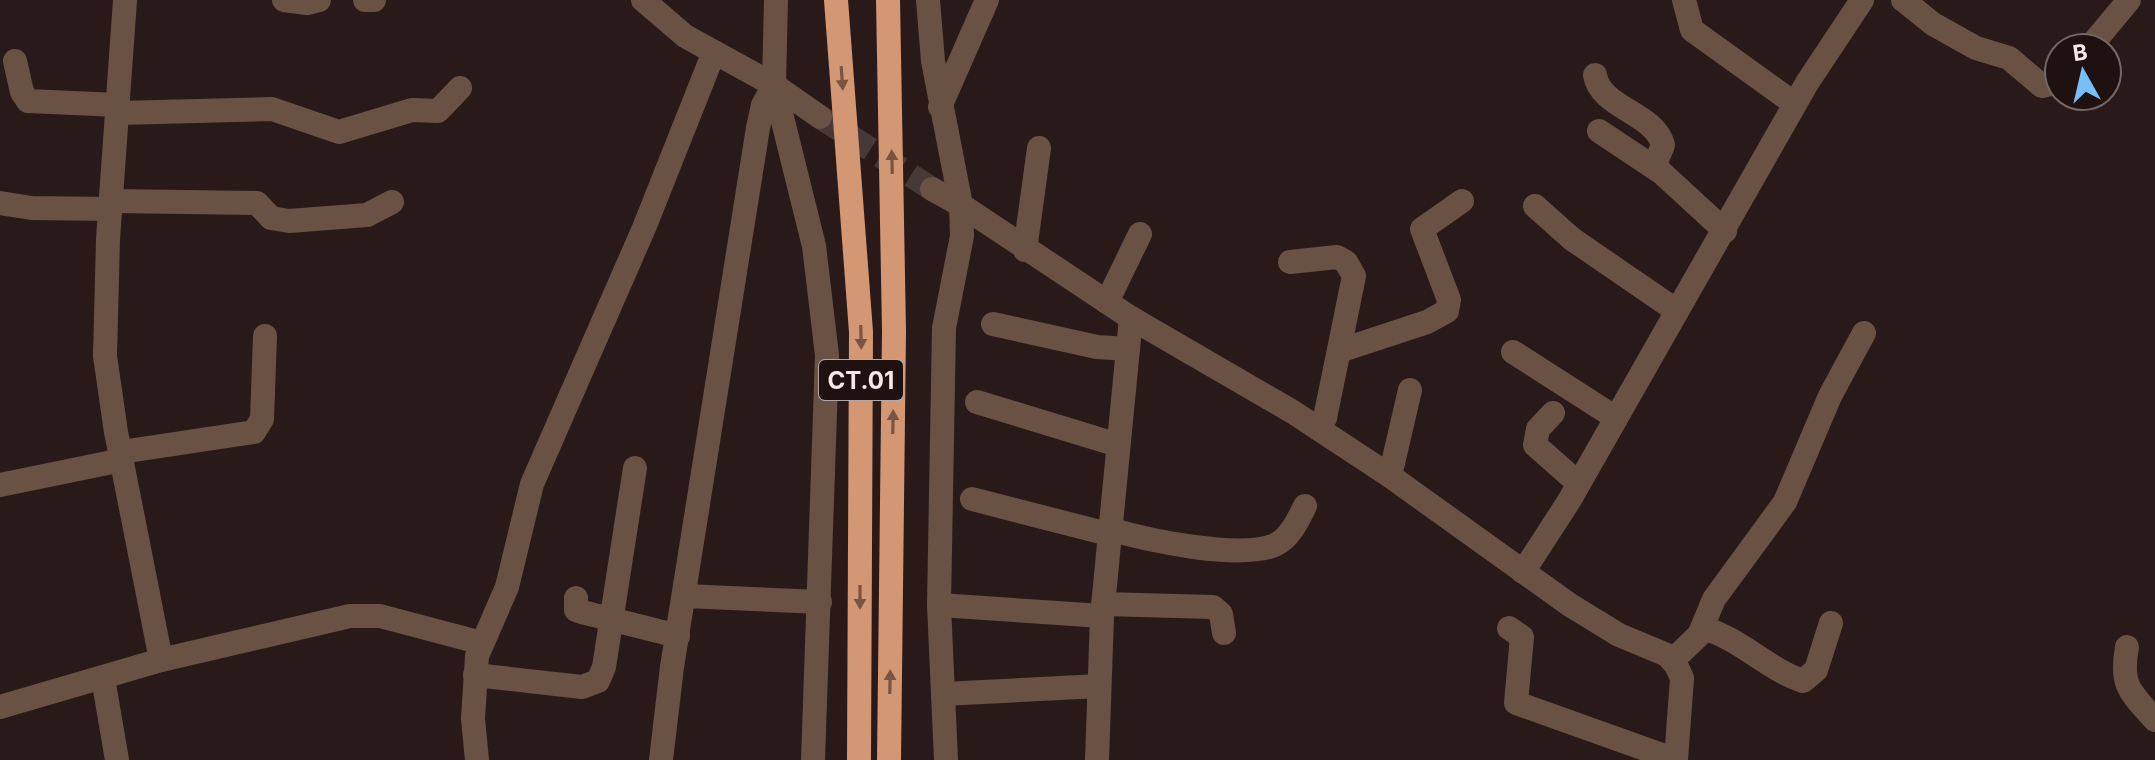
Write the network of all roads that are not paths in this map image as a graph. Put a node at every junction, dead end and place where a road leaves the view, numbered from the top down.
1 (125, 0) edge
2 (284, 0) edge
3 (319, 0) edge
4 (365, 0) edge
5 (374, 0) edge
6 (643, 0) edge
7 (776, 0) edge
8 (836, 0) edge
9 (888, 0) edge
10 (928, 0) edge
11 (987, 0) edge
12 (1684, 0) edge
13 (1862, 0) edge
14 (1903, 0) edge
15 (2129, 0) edge
16 (2102, 32) edge
17 (714, 52) junction
18 (15, 61) dead end
19 (1595, 75) dead end
20 (774, 85) junction
21 (2043, 85) edge
22 (460, 88) dead end
23 (1795, 104) junction
24 (940, 107) junction
25 (118, 109) junction
26 (820, 117) tunnel mouth
27 (1599, 131) dead end
28 (1039, 148) dead end
29 (1654, 167) junction
30 (932, 189) tunnel mouth
31 (1462, 201) dead end
32 (392, 202) dead end
33 (0, 203) edge
34 (111, 205) junction
35 (961, 205) junction
36 (1535, 206) dead end
37 (1725, 231) junction
38 (1140, 234) dead end
39 (1025, 250) junction
40 (1290, 262) dead end
41 (1107, 302) junction
42 (1677, 311) junction
43 (1131, 318) junction
44 (993, 324) dead end
45 (1864, 333) dead end
46 (265, 336) dead end
47 (1128, 349) junction
48 (1339, 351) junction
49 (1513, 352) dead end
50 (1410, 390) dead end
51 (977, 402) dead end
52 (1553, 413) dead end
53 (1616, 418) junction
54 (1319, 429) junction
55 (1118, 445) junction
56 (121, 456) junction
57 (635, 468) dead end
58 (1390, 476) junction
59 (1578, 483) junction
60 (0, 485) edge
61 (972, 499) dead end
62 (1305, 506) dead end
63 (1108, 532) junction
64 (1523, 572) junction
65 (685, 596) junction
66 (576, 598) dead end
67 (820, 602) junction
68 (939, 605) junction
69 (1103, 610) junction
70 (609, 621) junction
71 (1831, 623) dead end
72 (1509, 628) dead end
73 (1703, 628) junction
74 (1224, 633) dead end
75 (678, 636) junction
76 (482, 643) junction
77 (2127, 647) dead end
78 (161, 660) junction
79 (1673, 660) junction
80 (475, 675) junction
81 (103, 678) junction
82 (1099, 686) junction
83 (943, 694) junction
84 (0, 707) edge
85 (2155, 720) edge
86 (117, 760) edge
87 (477, 760) edge
88 (662, 760) edge
89 (676, 760) edge
90 (813, 760) edge
91 (859, 760) edge
92 (889, 760) edge
93 (946, 760) edge
94 (1097, 760) edge
95 (1676, 760) edge

1 - 25 street
2 - 3 street
4 - 5 street
6 - 17 street
7 - 20 street
8 -> 91 highway, CT.01
92 -> 9 highway, CT.01
10 - 24 street
11 - 24 street
12 - 23 street
13 - 23 street
14 - 21 street
15 - 16 street
17 - 20 street
17 - 76 street
18 - 25 street
19 - 29 street
20 - 26 street
20 - 65 street
20 - 67 street
22 - 25 street
23 - 37 street
24 - 35 street
25 - 34 street
27 - 29 street
28 - 39 street
29 - 37 street
30 - 35 street
31 - 48 street
32 - 34 street
33 - 34 street
34 - 56 street
35 - 39 street
35 - 68 street
36 - 42 street
37 - 42 street
38 - 41 street
39 - 41 street
40 - 48 street
41 - 43 street
42 - 53 street
43 - 47 street
43 - 54 street
44 - 47 street
45 - 73 street
46 - 56 street
47 - 55 street
48 - 54 street
49 - 53 street
50 - 58 street
51 - 55 street
52 - 59 street
53 - 59 street
54 - 58 street
55 - 63 street
56 - 60 street
56 - 78 street
57 - 70 street
58 - 64 street
59 - 64 street
61 - 63 street
62 - 63 street
63 - 69 street
64 - 79 street
65 - 67 street
65 - 75 street
66 - 70 street
67 - 90 street
68 - 69 street
68 - 83 street
69 - 74 street
69 - 82 street
70 - 75 street
70 - 80 street
71 - 73 street
72 - 95 street
73 - 79 street
75 - 88 street
76 - 78 street
76 - 80 street
77 - 85 street
78 - 81 street
79 - 95 street
80 - 87 street
81 - 84 street
81 - 86 street
82 - 83 street
82 - 94 street
83 - 93 street
88 - 89 street

